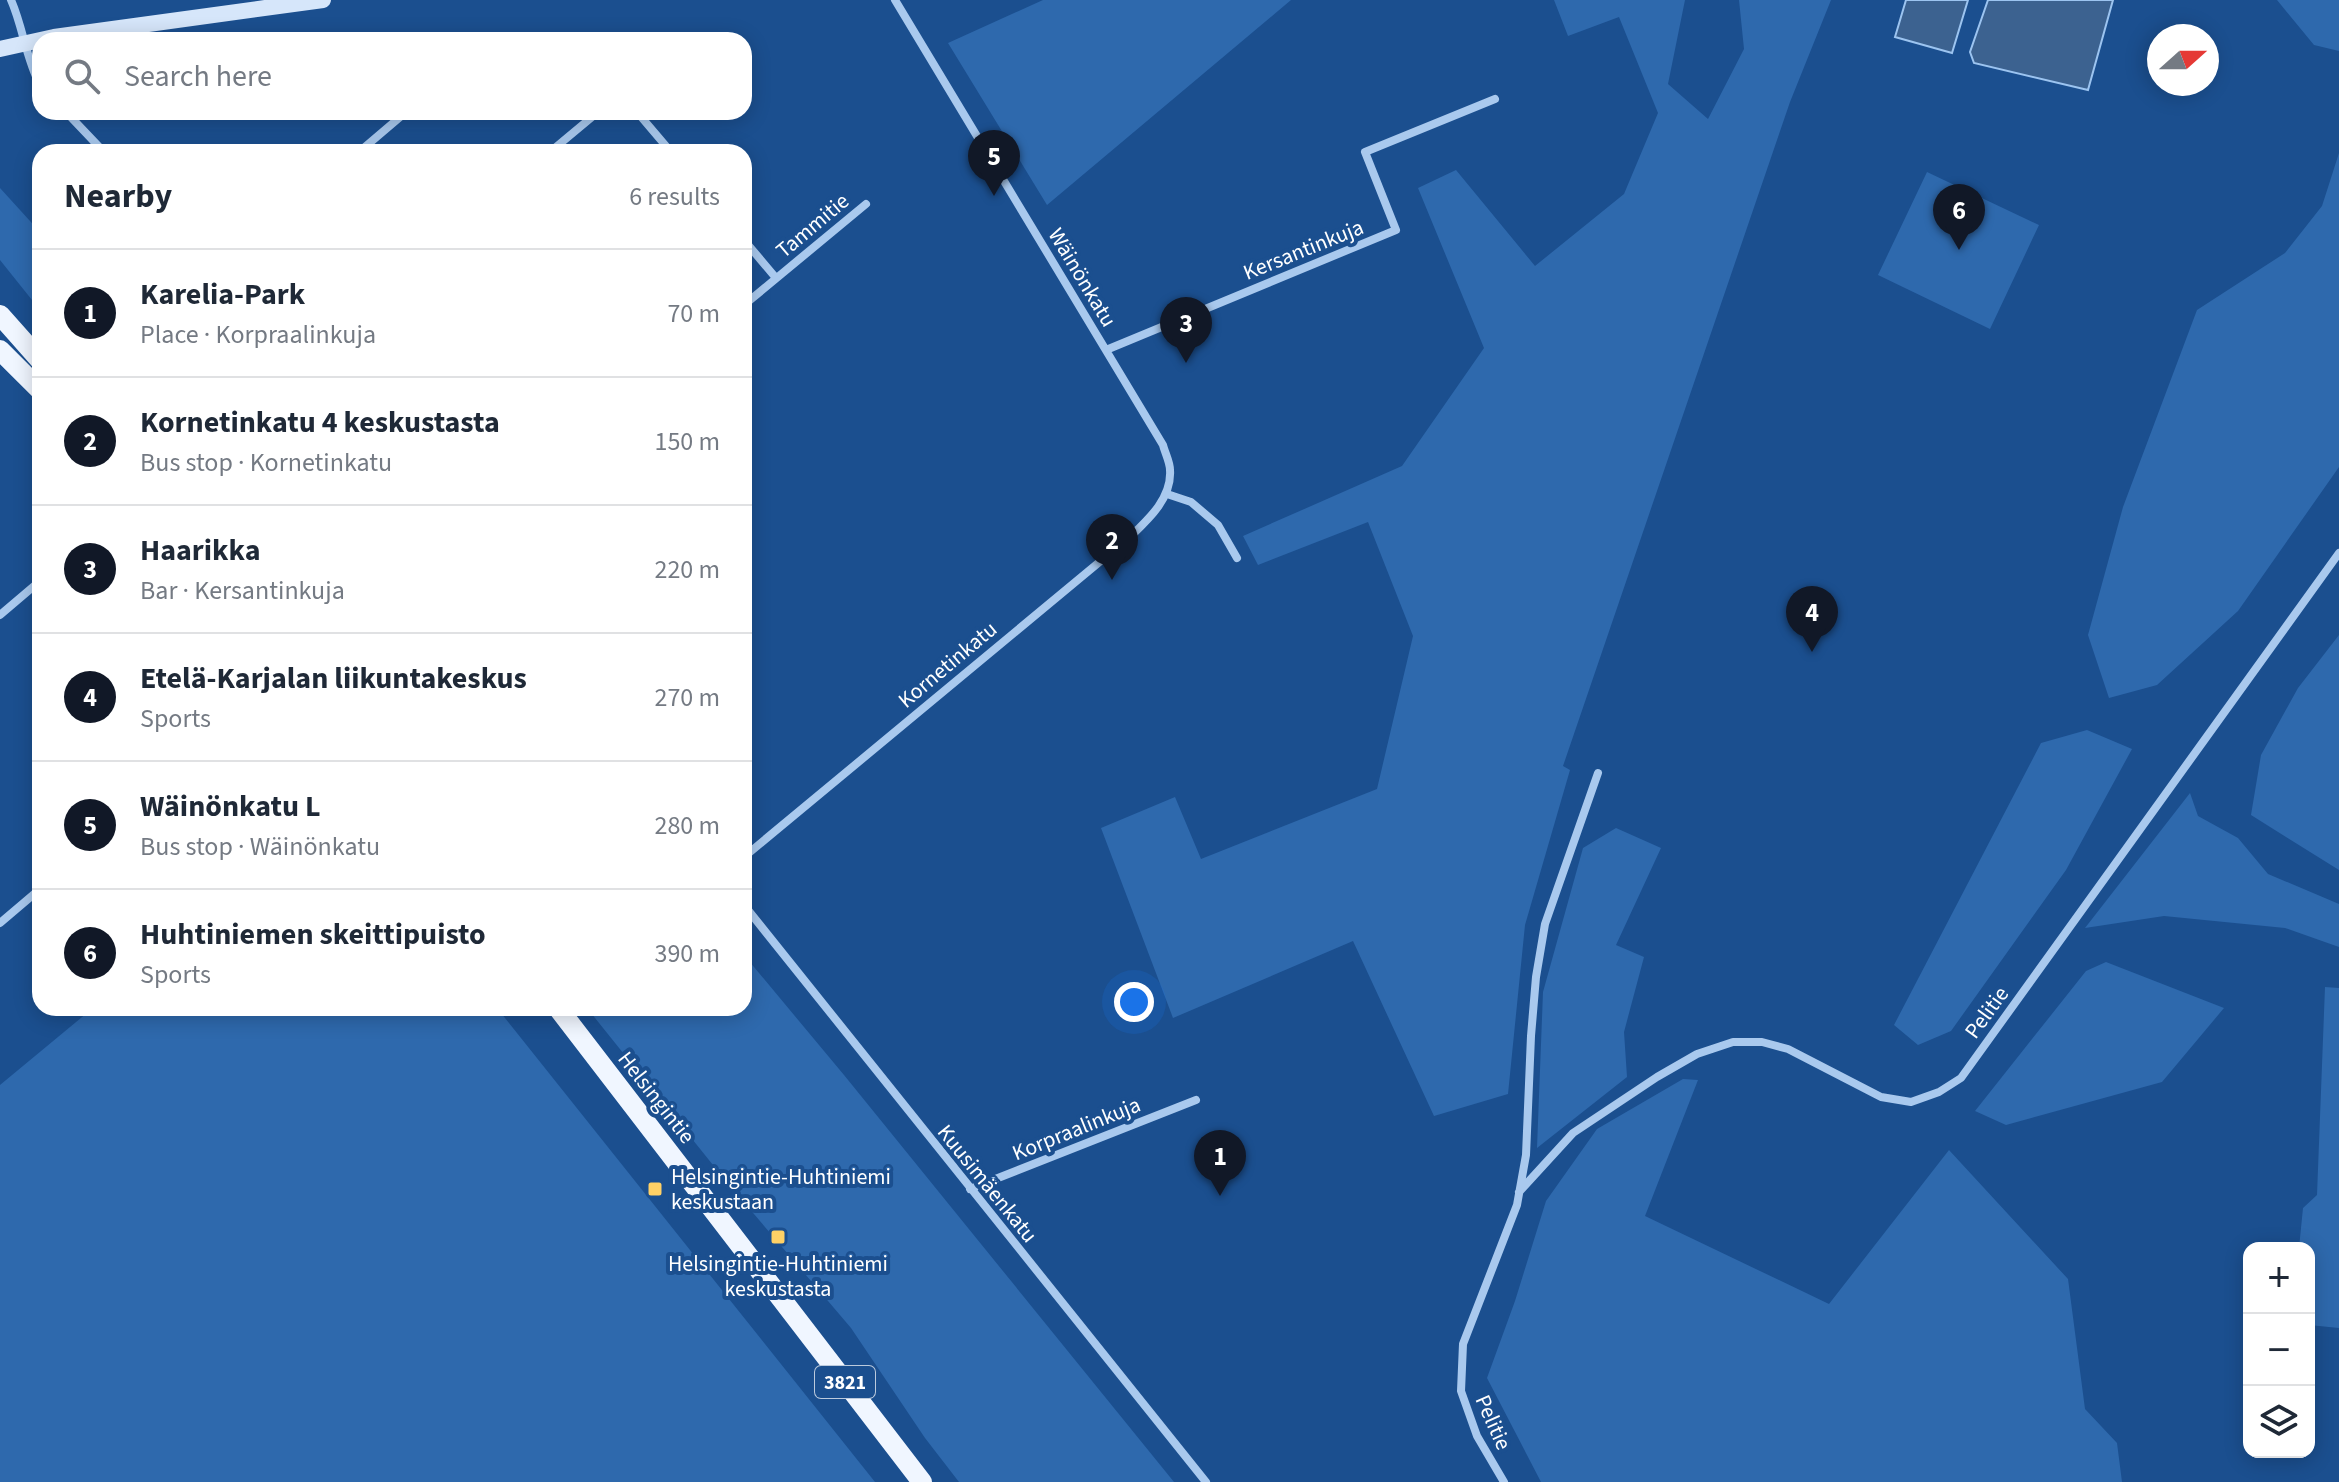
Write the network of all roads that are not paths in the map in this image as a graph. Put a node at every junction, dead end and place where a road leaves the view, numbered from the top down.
1 (11, 0) edge
2 (323, 0) edge
3 (895, 0) edge
4 (95, 32) edge
5 (32, 41) edge
6 (24, 42) junction
7 (0, 49) edge
8 (32, 64) edge
9 (1495, 99) dead end
10 (74, 120) edge
11 (397, 120) edge
12 (588, 120) edge
13 (644, 120) edge
14 (96, 144) edge
15 (368, 144) edge
16 (560, 144) edge
17 (664, 144) edge
18 (866, 204) dead end
19 (752, 250) edge
20 (776, 278) junction
21 (752, 298) edge
22 (0, 315) edge
23 (0, 350) edge
24 (1106, 350) junction
25 (32, 351) edge
26 (32, 382) edge
27 (1167, 494) junction
28 (2339, 553) edge
29 (1237, 558) dead end
30 (32, 588) edge
31 (0, 615) edge
32 (1598, 773) dead end
33 (752, 850) edge
34 (32, 896) edge
35 (752, 915) edge
36 (0, 923) edge
37 (564, 1016) edge
38 (1196, 1100) dead end
39 (970, 1189) junction
40 (1519, 1192) junction
41 (922, 1482) edge
42 (1206, 1482) edge
43 (1504, 1482) edge

1 - 6 street
2 - 4 street
3 - 24 street, Wäinönkatu
5 - 6 street
6 - 7 street
6 - 8 street
9 - 24 street, Kersantinkuja
10 - 14 street
11 - 15 street
12 - 16 street
13 - 17 street
18 - 20 street, Tammitie
19 - 20 street
20 - 21 street, Tammitie
22 - 25 main road
23 - 26 main road
24 - 27 street, Wäinönkatu
27 - 29 street
27 - 33 street, Kornetinkatu
28 - 40 street, Pelitie
30 - 31 street
32 - 40 street, Pelitie
34 - 36 street
35 - 39 street, Kuusimäenkatu
37 - 41 main road, Helsingintie / 3821
38 - 39 street, Korpraalinkuja
39 - 42 street, Kuusimäenkatu
40 - 43 street, Pelitie

